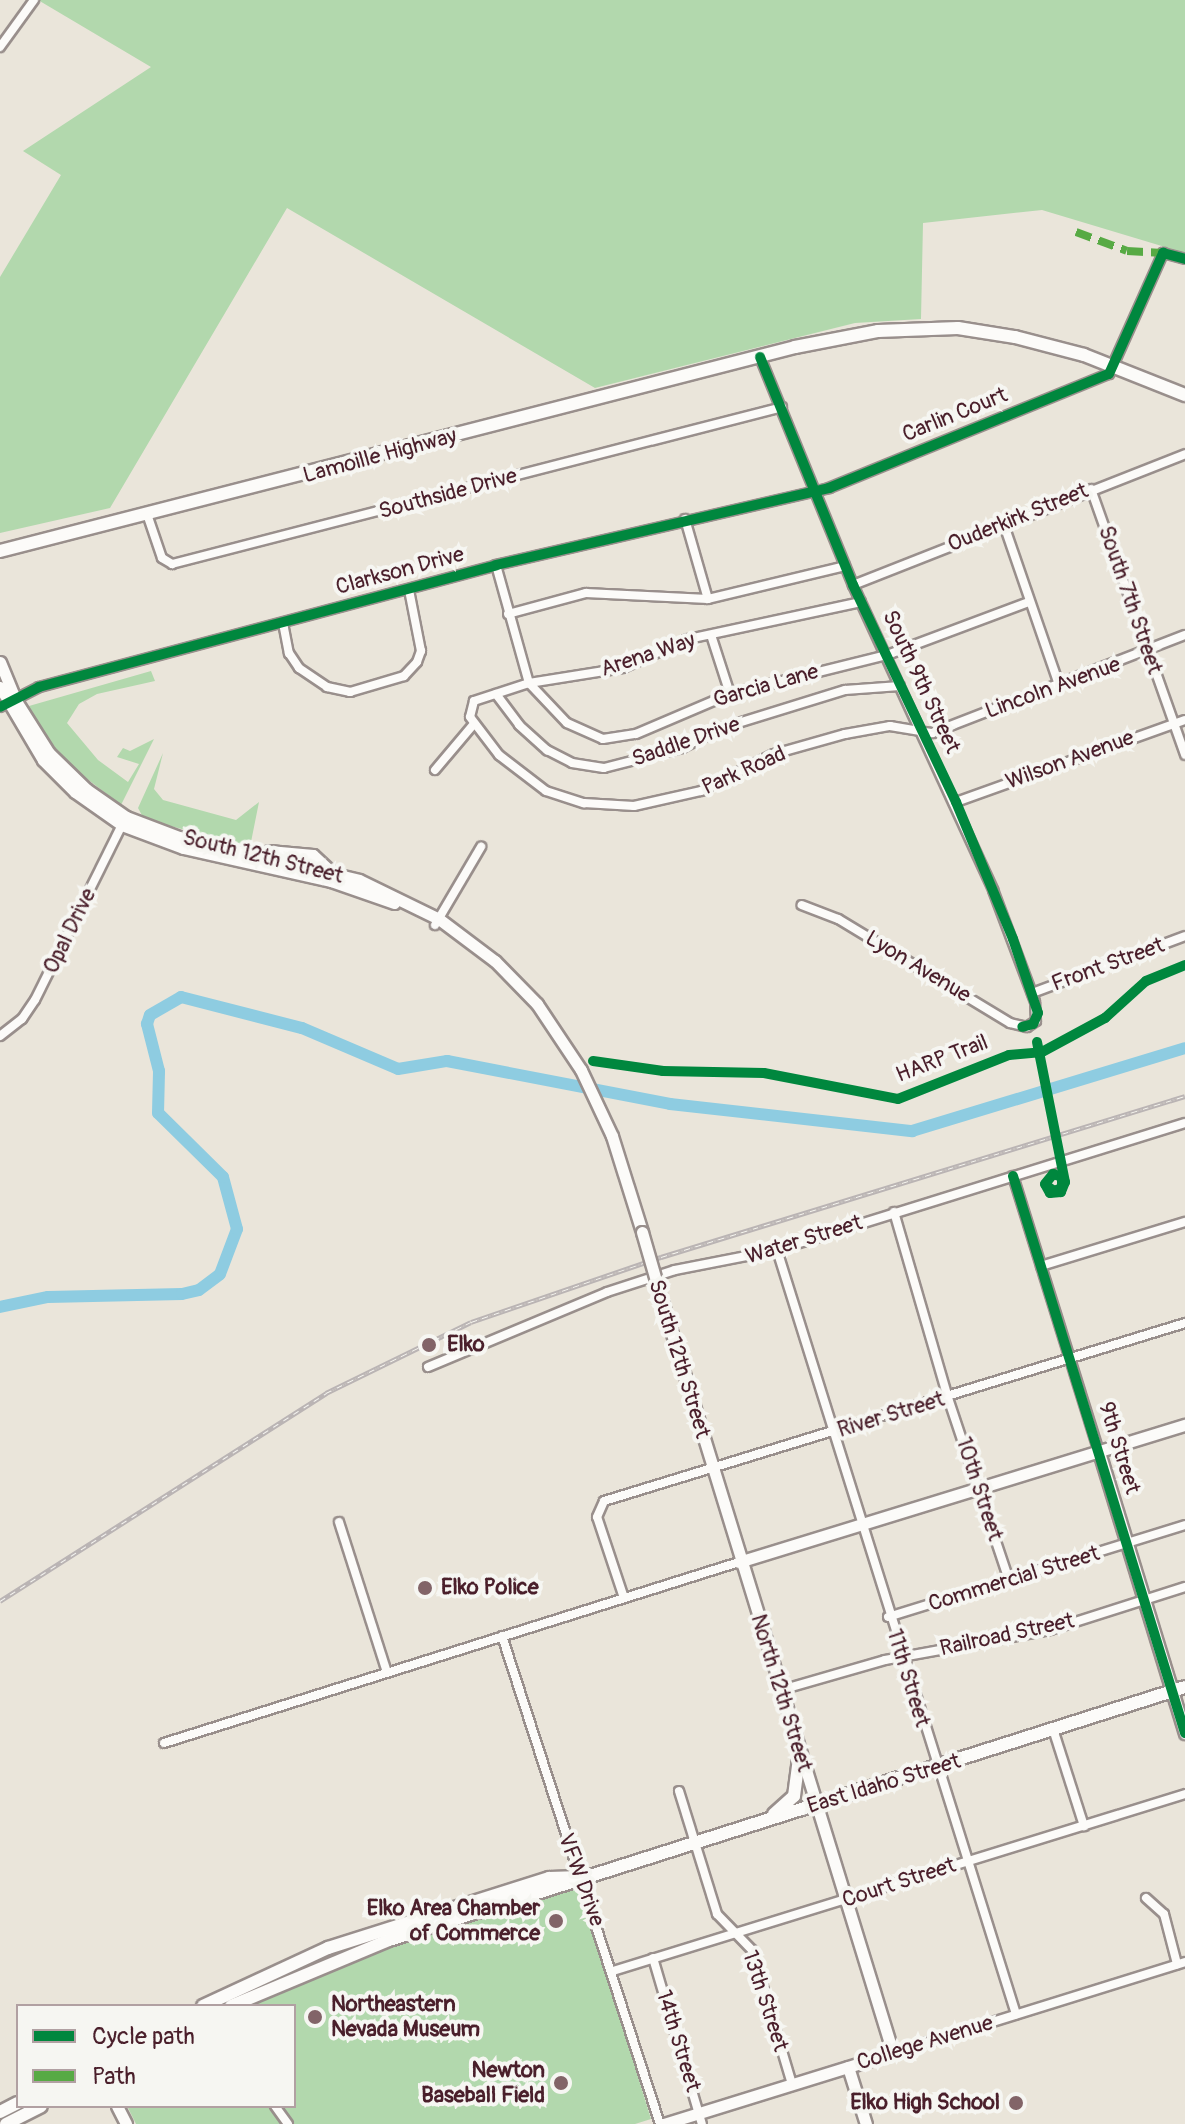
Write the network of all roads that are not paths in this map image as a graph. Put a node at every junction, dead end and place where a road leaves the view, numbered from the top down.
1 (34, 0) edge
2 (0, 47) edge
3 (1185, 259) edge
4 (760, 357) junction
5 (1111, 370) junction
6 (1185, 395) edge
7 (782, 407) junction
8 (1185, 454) edge
9 (1091, 489) junction
10 (816, 491) junction
11 (147, 514) junction
12 (685, 519) junction
13 (1004, 525) junction
14 (0, 551) edge
15 (496, 565) junction
16 (845, 566) junction
17 (853, 585) junction
18 (409, 590) junction
19 (708, 599) junction
20 (861, 602) junction
21 (1029, 602) junction
22 (508, 614) junction
23 (283, 623) junction
24 (711, 635) junction
25 (1185, 635) edge
26 (1148, 653) junction
27 (887, 655) junction
28 (0, 662) edge
29 (529, 683) junction
30 (1059, 685) junction
31 (900, 686) junction
32 (0, 687) edge
33 (496, 694) junction
34 (730, 694) junction
35 (7, 703) edge
36 (1185, 720) edge
37 (1174, 723) junction
38 (473, 725) junction
39 (920, 730) junction
40 (1185, 755) edge
41 (435, 770) dead end
42 (956, 802) junction
43 (124, 821) junction
44 (481, 847) dead end
45 (802, 905) dead end
46 (437, 922) junction
47 (1185, 936) edge
48 (1032, 993) junction
49 (1033, 1024) joint
50 (0, 1036) edge
51 (1185, 1123) edge
52 (1013, 1176) junction
53 (894, 1212) junction
54 (1185, 1222) edge
55 (777, 1250) junction
56 (1041, 1266) junction
57 (1185, 1323) edge
58 (1069, 1359) junction
59 (428, 1367) dead end
60 (948, 1398) junction
61 (1185, 1425) edge
62 (831, 1433) junction
63 (1099, 1452) junction
64 (712, 1470) junction
65 (980, 1488) junction
66 (339, 1522) dead end
67 (860, 1525) junction
68 (1185, 1525) edge
69 (1127, 1544) junction
70 (739, 1562) junction
71 (1009, 1580) junction
72 (1185, 1587) edge
73 (624, 1598) junction
74 (1143, 1601) junction
75 (888, 1617) junction
76 (502, 1636) junction
77 (903, 1658) junction
78 (387, 1672) junction
79 (1185, 1687) edge
80 (781, 1690) junction
81 (1171, 1691) junction
82 (1054, 1732) junction
83 (1185, 1733) edge
84 (164, 1743) dead end
85 (800, 1751) junction
86 (935, 1768) junction
87 (679, 1791) dead end
88 (1185, 1794) edge
89 (815, 1806) junction
90 (763, 1822) junction
91 (1084, 1826) junction
92 (693, 1843) junction
93 (966, 1861) junction
94 (581, 1877) junction
95 (1146, 1898) dead end
96 (845, 1901) junction
97 (738, 1933) junction
98 (653, 1958) junction
99 (1181, 1963) edge
100 (613, 1971) junction
101 (210, 2004) edge
102 (236, 2004) edge
103 (1016, 2014) junction
104 (893, 2053) junction
105 (848, 2067) junction
106 (792, 2084) junction
107 (24, 2108) edge
108 (0, 2112) edge
109 (701, 2119) edge
110 (6, 2124) edge
111 (662, 2124) edge
112 (866, 2124) edge

1 - 2 street
3 - 5 street
4 - 5 main road, Lamoille Highway
4 - 7 street, South 9th Street
4 - 11 main road, Lamoille Highway
5 - 6 main road, Lamoille Highway
5 - 10 street, Carlin Court
7 - 10 street, South 9th Street
7 - 11 street, Southside Drive
8 - 9 street, Ouderkirk Street
9 - 13 street, Ouderkirk Street
9 - 26 street, South 7th Street
10 - 12 street, Clarkson Drive
10 - 16 street, South 9th Street
11 - 14 main road, Lamoille Highway
12 - 15 street, Clarkson Drive
12 - 19 street
13 - 17 street, Ouderkirk Street
13 - 21 street
15 - 18 street, Clarkson Drive
15 - 22 street
16 - 17 street, South 9th Street
16 - 19 street
17 - 20 street, South 9th Street
18 - 23 street, Clarkson Drive
18 - 23 street
19 - 22 street
20 - 24 street, Arena Way
20 - 27 street, South 9th Street
21 - 27 street, Garcia Lane
21 - 30 street
22 - 29 street
23 - 35 street, Clarkson Drive
24 - 29 street, Arena Way
24 - 34 street
25 - 26 street, Lincoln Avenue
26 - 30 street, Lincoln Avenue
26 - 37 street, South 7th Street
27 - 31 street, South 9th Street
27 - 34 street, Garcia Lane
28 - 35 main road, South 12th Street
29 - 33 street
29 - 34 street, Garcia Lane
30 - 39 street, Lincoln Avenue
31 - 33 street, Saddle Drive
31 - 39 street, South 9th Street
32 - 35 main road, South 12th Street
33 - 38 street
35 - 43 main road, South 12th Street
36 - 37 street, Wilson Avenue
37 - 40 street, South 7th Street
37 - 42 street, Wilson Avenue
38 - 39 street, Park Road
38 - 41 street
39 - 42 street, South 9th Street
42 - 48 street, South 9th Street
43 - 46 main road, South 12th Street
43 - 46 main road, South 12th Street
43 - 50 street, Opal Drive
44 - 46 street
45 - 49 street, Lyon Avenue
46 - 64 main road, South 12th Street, bridge
47 - 48 street, Front Street
48 - 49 street, South 9th Street
51 - 52 street, Water Street
52 - 53 street, Water Street
52 - 56 street, 9th Street
53 - 55 street, Water Street
53 - 60 street, 10th Street
54 - 56 street
55 - 59 street, Water Street
55 - 62 street, 11th Street
56 - 58 street, 9th Street
57 - 58 street, River Street
58 - 60 street, River Street
58 - 63 street, 9th Street
60 - 62 street, River Street
60 - 65 street, 10th Street
61 - 63 main road
62 - 64 street, River Street
62 - 67 street, 11th Street
63 - 65 main road
63 - 69 main road, 9th Street
64 - 70 main road, North 12th Street
64 - 73 street, River Street
65 - 67 main road
65 - 71 street, 10th Street
66 - 78 street
67 - 70 main road
67 - 75 street, 11th Street
68 - 69 street, Commercial Street
69 - 71 street, Commercial Street
69 - 74 main road, 9th Street
70 - 73 street
70 - 80 main road, North 12th Street
71 - 75 street, Commercial Street
72 - 74 street, Railroad Street
73 - 76 street
74 - 77 street, Railroad Street
74 - 81 main road, 9th Street
75 - 77 street, 11th Street
76 - 78 street
76 - 94 street, VFW Drive
77 - 80 street, Railroad Street
77 - 86 street, 11th Street
78 - 84 street
79 - 81 main road, East Idaho Street
80 - 85 main road, North 12th Street
81 - 82 main road, East Idaho Street
81 - 83 main road, 9th Street
82 - 86 main road, East Idaho Street
82 - 91 street
85 - 89 main road, North 12th Street
85 - 90 main road
86 - 89 main road, East Idaho Street
86 - 93 street, 11th Street
87 - 92 street, 13th Street
88 - 91 street, Court Street
89 - 90 main road, East Idaho Street
89 - 96 main road, North 12th Street
90 - 92 main road, East Idaho Street
91 - 93 street, Court Street
92 - 94 main road, East Idaho Street
92 - 97 street, 13th Street
93 - 96 street, Court Street
93 - 103 street, 11th Street
94 - 100 street, VFW Drive
94 - 101 main road, East Idaho Street
94 - 102 main road, East Idaho Street
95 - 99 street
96 - 97 street, Court Street
96 - 104 main road, North 12th Street
97 - 98 street, Court Street
97 - 106 street, 13th Street
98 - 100 street, Court Street
98 - 109 street, 14th Street
99 - 103 street, College Avenue
100 - 111 street, VFW Drive
103 - 104 street, College Avenue
104 - 105 main road, College Avenue
105 - 106 main road, College Avenue
105 - 112 main road
106 - 109 main road, College Avenue
107 - 108 main road
107 - 110 main road
109 - 111 main road, College Avenue

